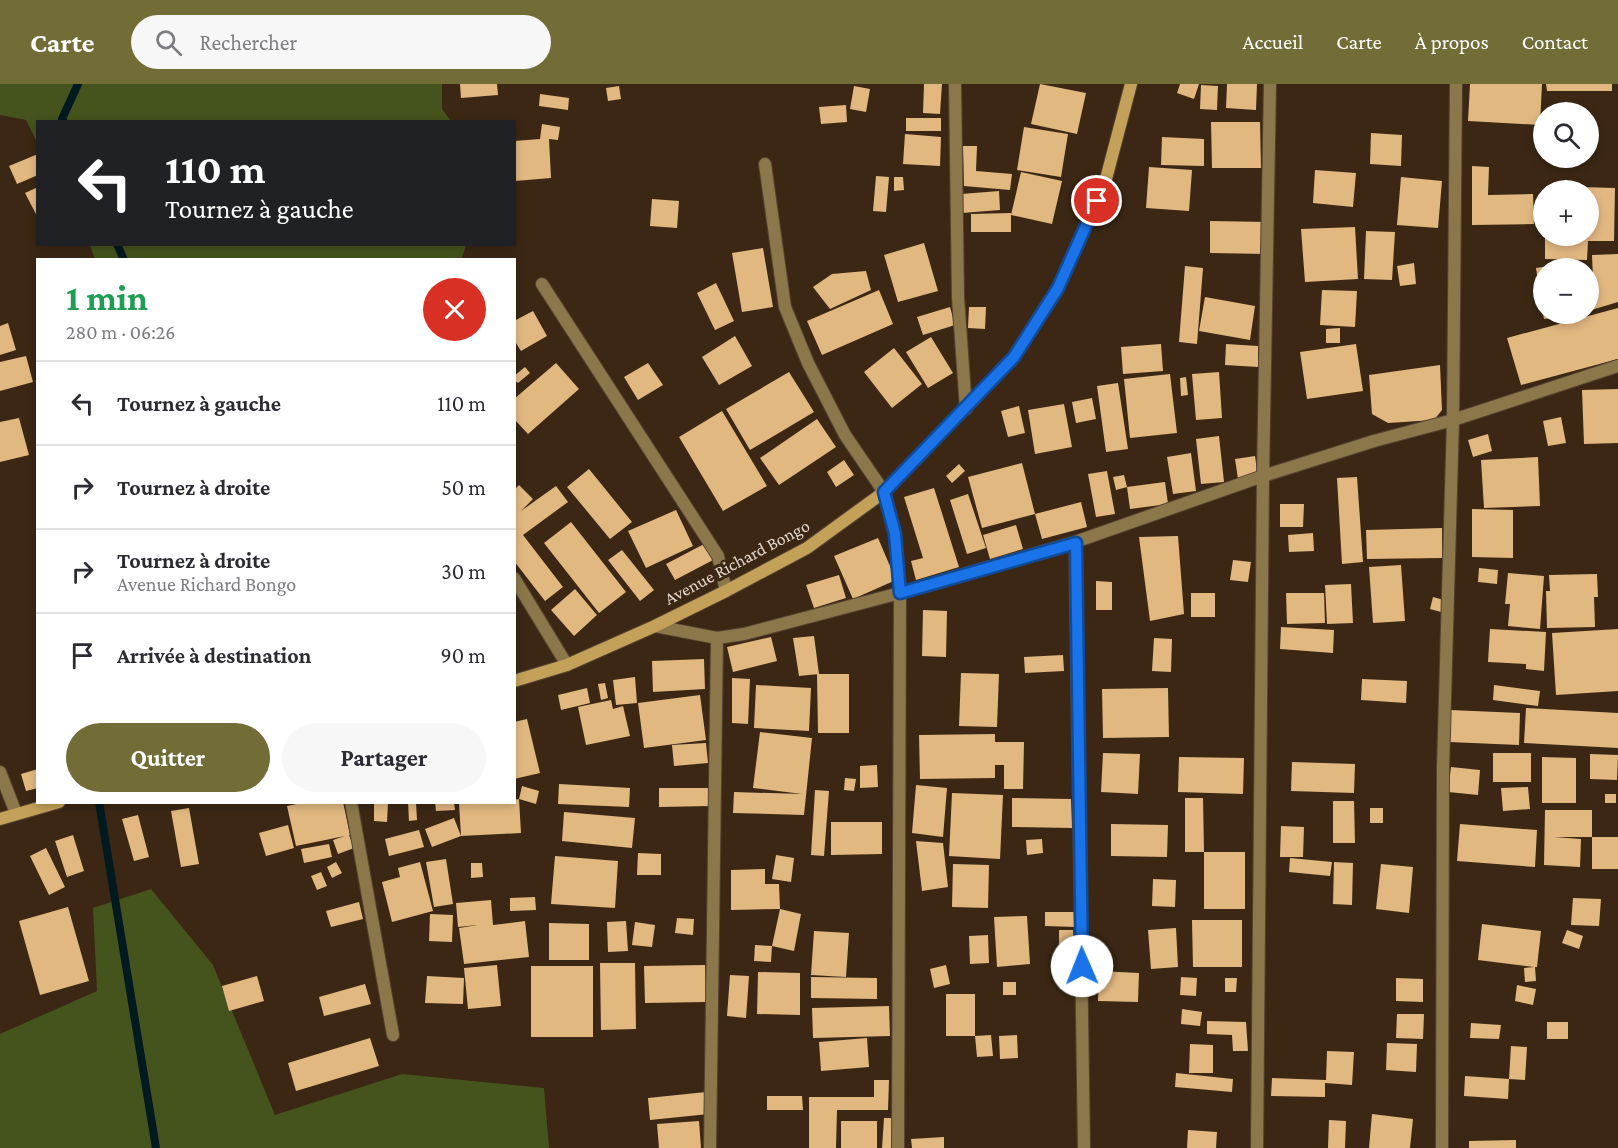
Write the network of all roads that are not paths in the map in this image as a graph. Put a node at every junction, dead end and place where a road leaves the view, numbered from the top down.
1 (955, 84) edge
2 (1131, 84) edge
3 (1270, 84) edge
4 (1456, 84) edge
5 (765, 164) dead end
6 (542, 284) dead end
7 (1618, 366) edge
8 (966, 409) junction
9 (1453, 420) junction
10 (1263, 476) junction
11 (884, 492) junction
12 (1076, 543) junction
13 (516, 581) edge
14 (726, 591) junction
15 (900, 593) junction
16 (655, 626) junction
17 (717, 638) junction
18 (567, 665) junction
19 (516, 680) edge
20 (0, 772) edge
21 (51, 804) edge
22 (351, 804) edge
23 (16, 813) junction
24 (0, 819) edge
25 (393, 1035) dead end
26 (710, 1148) edge
27 (898, 1148) edge
28 (1083, 1148) edge
29 (1257, 1148) edge
30 (1442, 1148) edge

1 - 8 street
2 - 8 street, Avenue Richard Bongo
3 - 10 street
4 - 9 street
5 - 11 street
6 - 14 street
7 - 9 street
8 - 11 street, Avenue Richard Bongo
9 - 10 street
9 - 30 street
10 - 12 street
10 - 29 street
11 - 14 street, Avenue Richard Bongo
11 - 15 street
12 - 15 street
12 - 28 street
13 - 18 street
14 - 16 street, Avenue Richard Bongo
15 - 17 street
15 - 27 street
16 - 17 street
16 - 18 street, Avenue Richard Bongo
17 - 26 street
18 - 19 street, Avenue Richard Bongo
20 - 23 street
21 - 23 street
22 - 25 street
23 - 24 street

